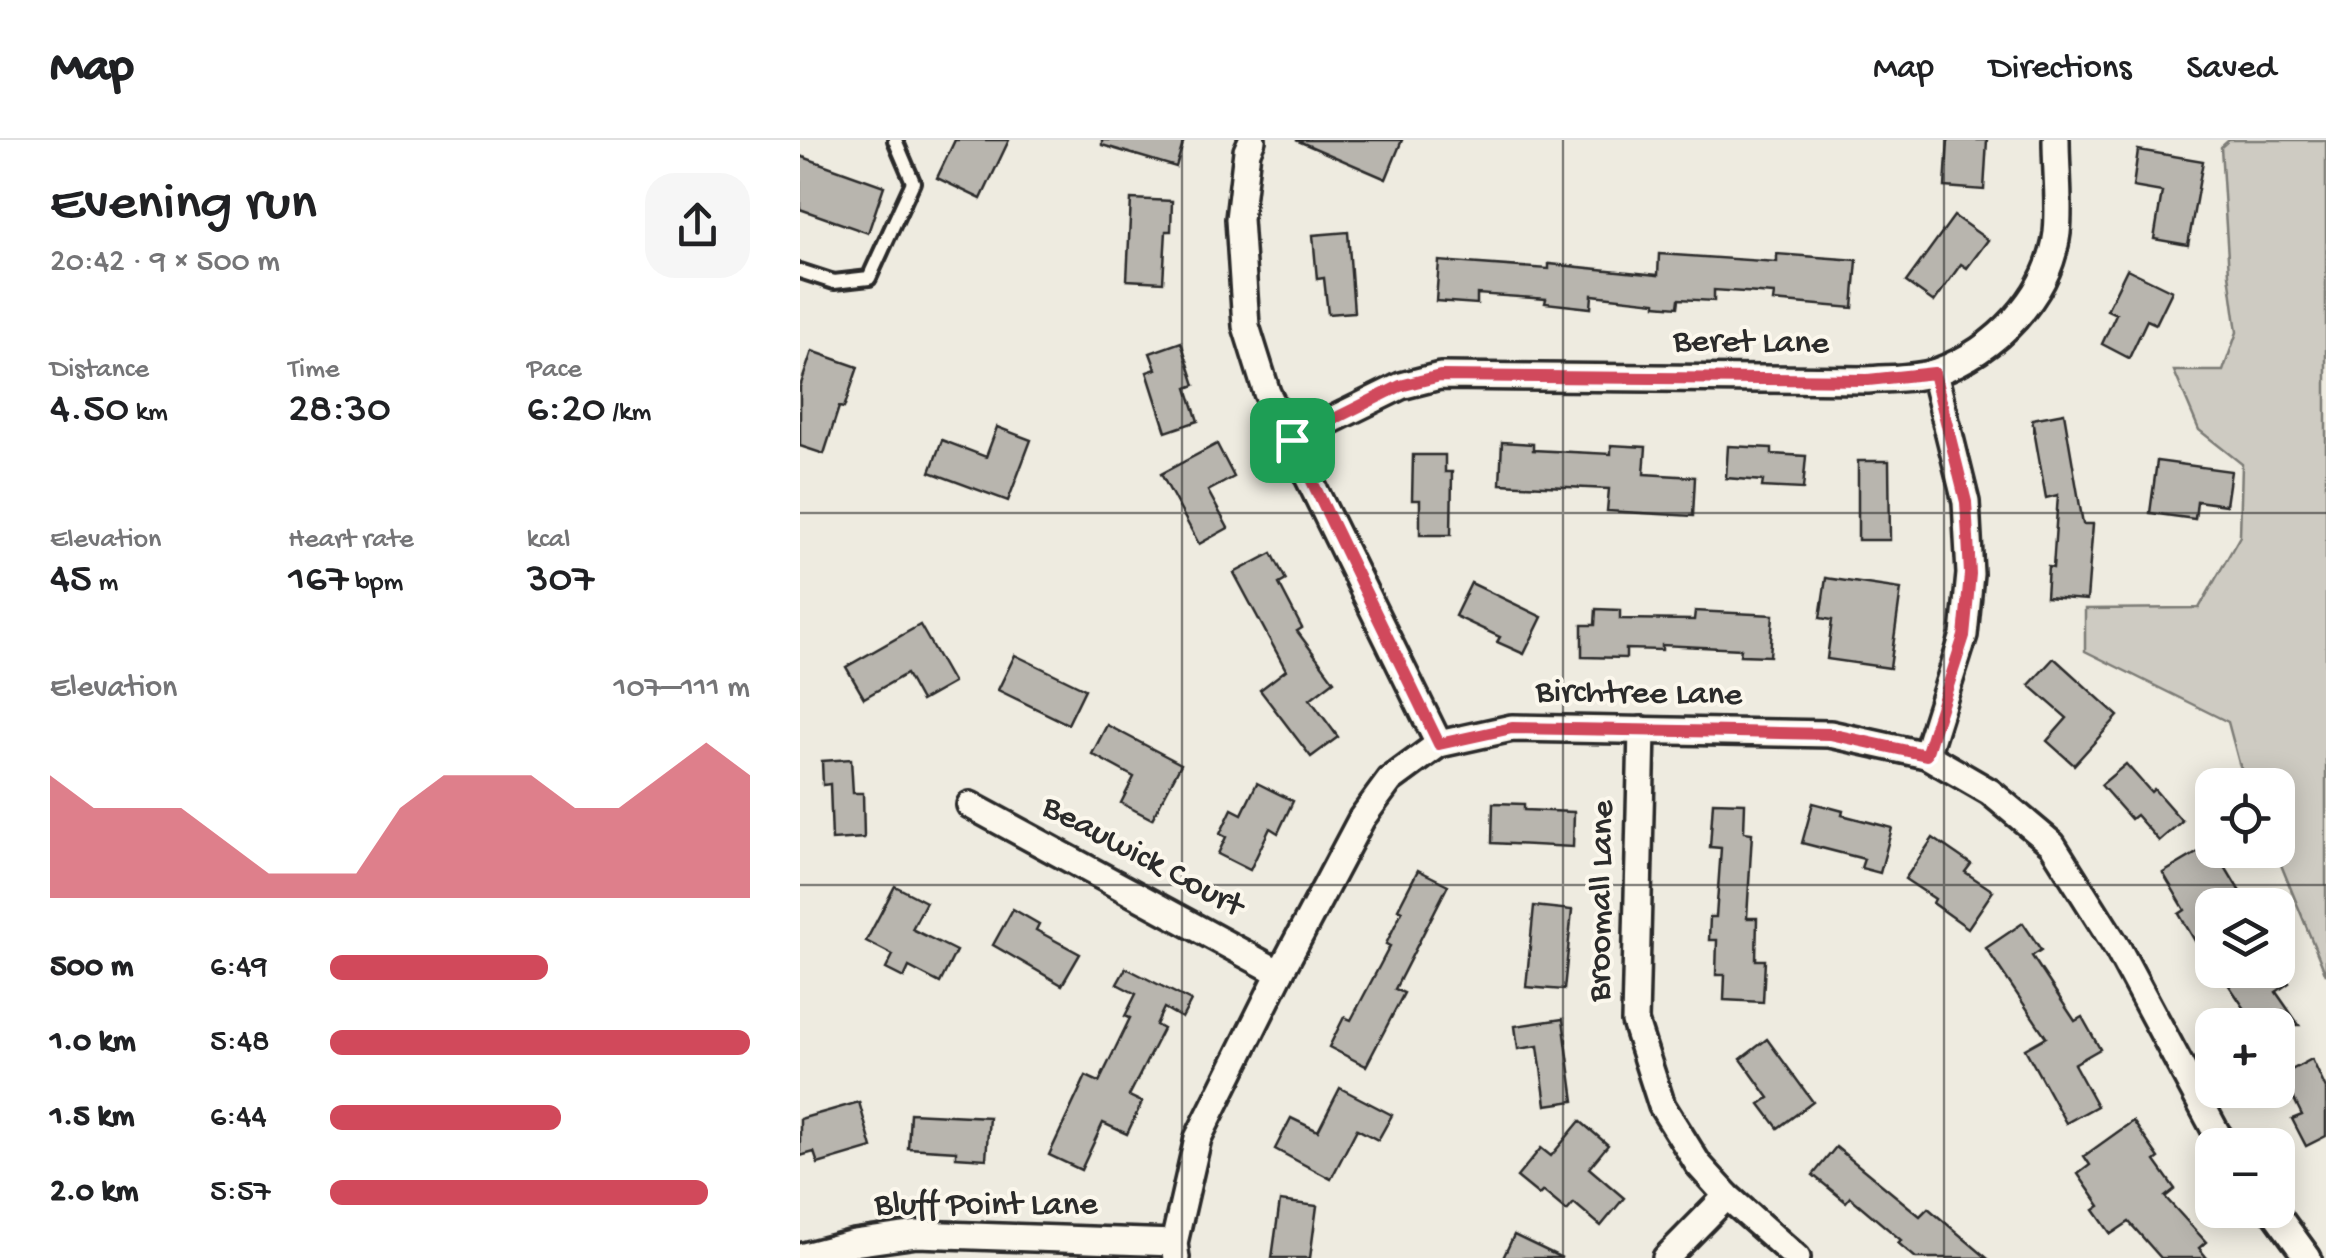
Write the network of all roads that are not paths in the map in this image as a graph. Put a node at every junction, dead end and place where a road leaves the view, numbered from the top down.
1 (895, 140) edge
2 (1252, 140) edge
3 (2056, 140) edge
4 (800, 271) edge
5 (1934, 373) junction
6 (1292, 440) junction
7 (1642, 730) junction
8 (1439, 744) junction
9 (1926, 755) junction
10 (970, 805) dead end
11 (1280, 972) junction
12 (2214, 1128) edge
13 (1727, 1196) junction
14 (2286, 1228) edge
15 (1175, 1250) edge
16 (800, 1258) edge
17 (1666, 1258) edge
18 (1796, 1258) edge
19 (2308, 1258) edge

1 - 4 lane
2 - 6 street
3 - 5 street, Beret Lane
5 - 6 street, Beret Lane
5 - 9 street
6 - 8 street
7 - 8 street, Birchtree Lane
7 - 9 street, Birchtree Lane
7 - 13 street, Broomall Lane
8 - 11 street, Birchtree Lane
9 - 12 street, Birchtree Lane
10 - 11 street, Beauwick Court
11 - 15 street, Birchtree Lane
13 - 17 street
13 - 18 street, Broomall Lane
14 - 19 street
15 - 16 street, Bluff Point Lane

